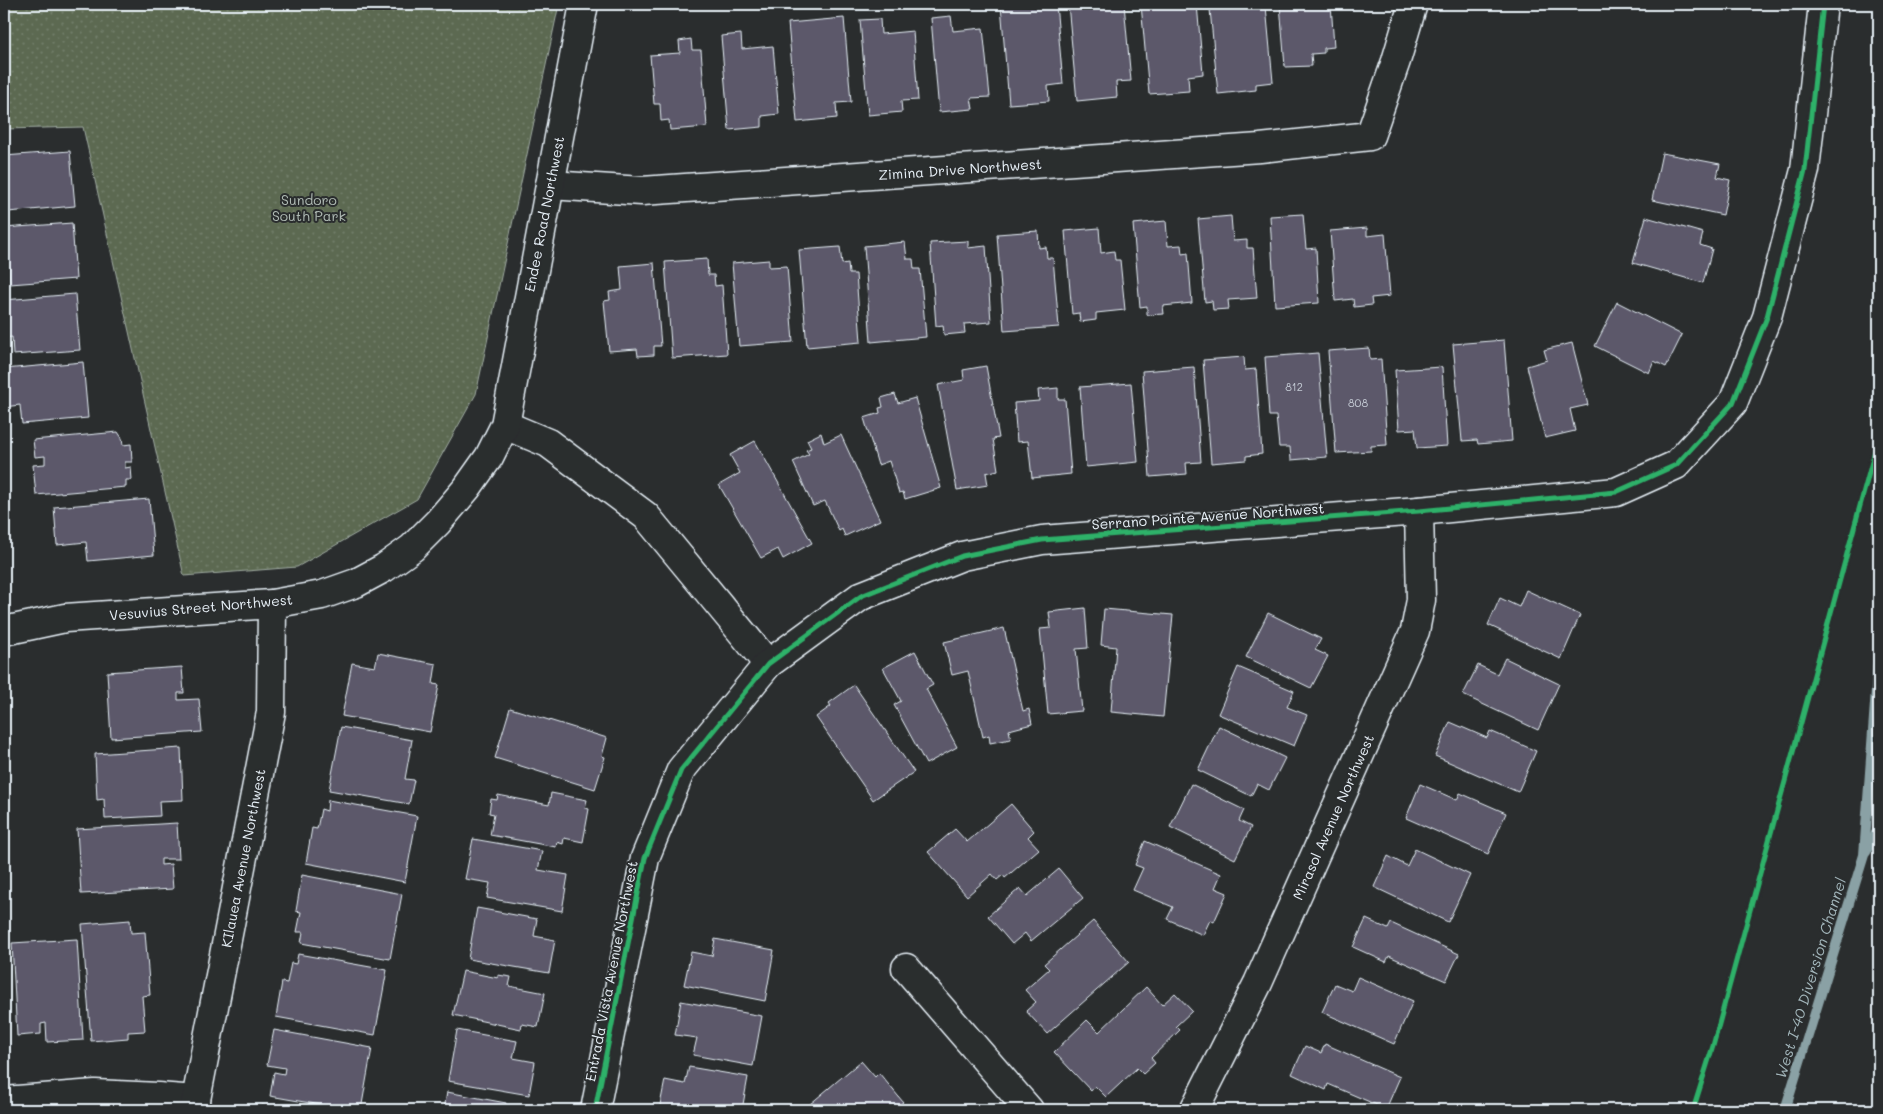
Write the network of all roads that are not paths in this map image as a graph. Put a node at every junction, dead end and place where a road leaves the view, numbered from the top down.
1 (584, 4) edge
2 (1413, 4) edge
3 (1823, 4) edge
4 (550, 185) junction
5 (505, 425) junction
6 (1419, 511) junction
7 (272, 604) junction
8 (5, 623) edge
9 (768, 664) junction
10 (906, 968) dead end
11 (4, 1101) edge
12 (195, 1105) edge
13 (595, 1110) edge
14 (1029, 1110) edge
15 (1194, 1110) edge

1 - 4 street, Endee Road Northwest
2 - 4 street, Zimina Drive Northwest
3 - 6 street, Serrano Pointe Avenue Northwest
4 - 5 street, Endee Road Northwest
5 - 7 street, Vesuvius Street Northwest
5 - 9 street
6 - 9 street, Serrano Pointe Avenue Northwest
6 - 15 street, Mirasol Avenue Northwest
7 - 8 street, Vesuvius Street Northwest
7 - 12 street, KIlauea Avenue Northwest
9 - 13 street, Entrada Vista Avenue Northwest
10 - 14 street
11 - 12 street

